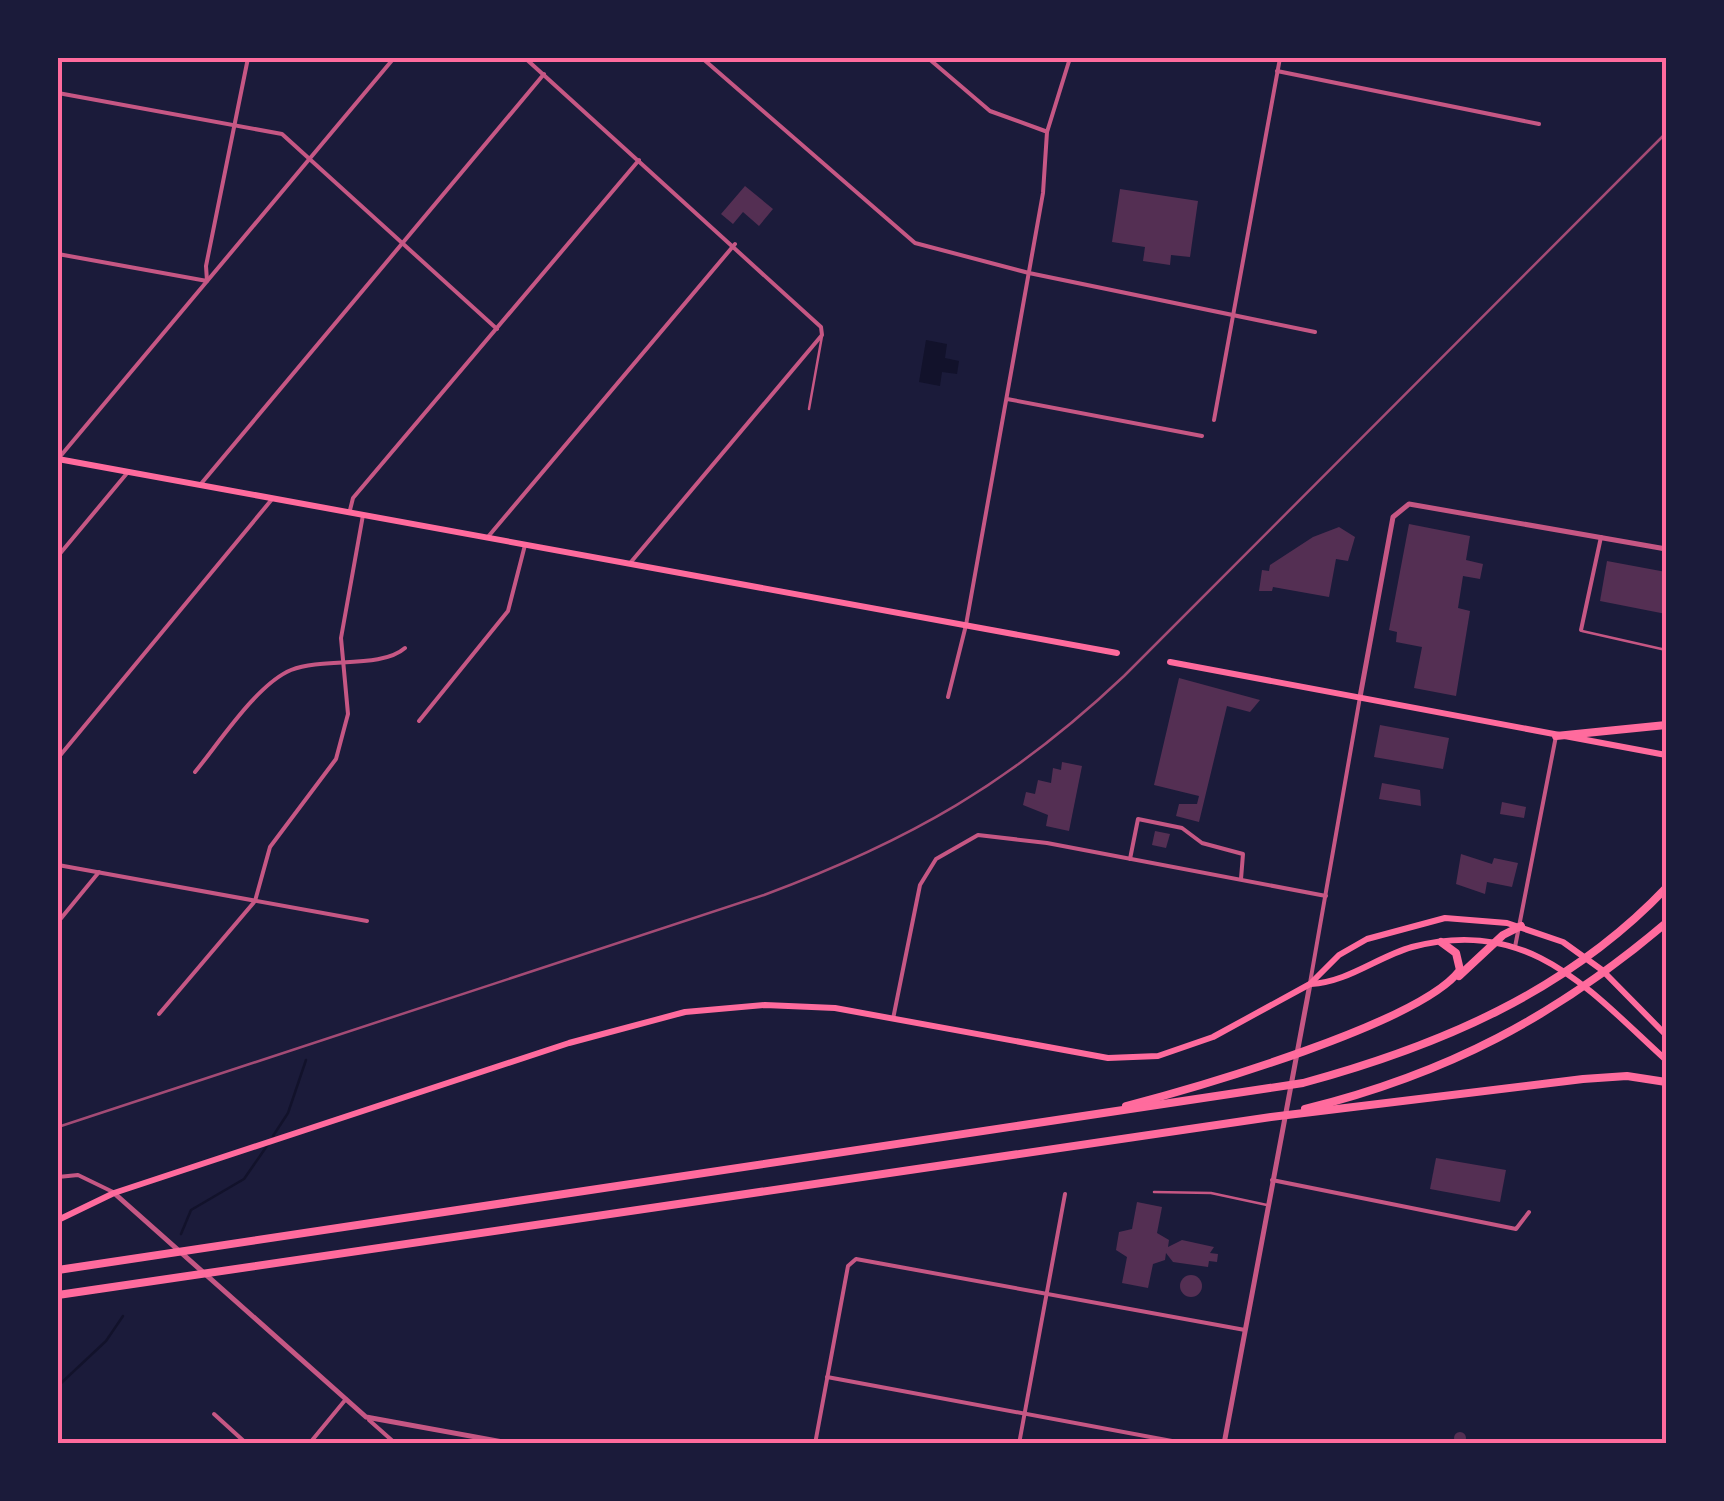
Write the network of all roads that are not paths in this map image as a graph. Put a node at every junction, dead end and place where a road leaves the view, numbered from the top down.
1 (248, 58) edge
2 (394, 58) edge
3 (525, 58) edge
4 (702, 58) edge
5 (928, 58) edge
6 (1070, 58) edge
7 (1280, 58) edge
8 (1277, 71) junction
9 (544, 74) junction
10 (58, 93) edge
11 (1538, 124) dead end
12 (236, 125) junction
13 (1046, 132) junction
14 (308, 160) junction
15 (639, 160) junction
16 (401, 244) junction
17 (735, 244) junction
18 (58, 254) edge
19 (1029, 273) junction
20 (207, 281) junction
21 (1232, 314) junction
22 (497, 329) junction
23 (1314, 332) dead end
24 (822, 334) junction
25 (1007, 399) junction
26 (809, 408) dead end
27 (1214, 420) dead end
28 (1202, 436) dead end
29 (58, 458) edge
30 (128, 472) junction
31 (200, 485) junction
32 (273, 498) junction
33 (350, 512) junction
34 (363, 514) junction
35 (1601, 537) junction
36 (487, 538) junction
37 (526, 544) junction
38 (1666, 548) edge
39 (58, 556) edge
40 (631, 562) junction
41 (966, 625) junction
42 (1580, 630) joint
43 (405, 648) dead end
44 (1666, 650) edge
45 (1118, 653) dead end
46 (342, 660) junction
47 (1170, 662) dead end
48 (948, 697) dead end
49 (1360, 697) junction
50 (419, 720) dead end
51 (1666, 725) edge
52 (1556, 736) junction
53 (1666, 755) edge
54 (58, 758) edge
55 (194, 772) dead end
56 (1130, 859) junction
57 (58, 865) edge
58 (99, 872) junction
59 (1242, 879) junction
60 (1666, 888) edge
61 (1326, 896) junction
62 (256, 901) junction
63 (367, 920) dead end
64 (58, 922) edge
65 (1666, 923) edge
66 (1521, 926) junction
67 (1440, 942) junction
68 (1495, 944) junction
69 (1515, 948) junction
70 (1452, 981) junction
71 (1310, 984) junction
72 (159, 1014) dead end
73 (893, 1019) junction
74 (1666, 1035) edge
75 (1666, 1060) edge
76 (1666, 1082) edge
77 (1322, 1108) junction
78 (1086, 1116) junction
79 (58, 1178) edge
80 (1272, 1180) junction
81 (1154, 1192) dead end
82 (114, 1193) junction
83 (1065, 1194) dead end
84 (1268, 1205) junction
85 (1529, 1212) dead end
86 (58, 1220) edge
87 (58, 1270) edge
88 (1047, 1294) junction
89 (58, 1296) edge
90 (1245, 1330) junction
91 (827, 1378) junction
92 (346, 1399) junction
93 (1025, 1413) junction
94 (214, 1414) dead end
95 (366, 1417) junction
96 (247, 1444) edge
97 (309, 1444) edge
98 (396, 1444) edge
99 (514, 1444) edge
100 (815, 1444) edge
101 (1019, 1444) edge
102 (1188, 1444) edge
103 (1224, 1444) edge

1 - 12 street
2 - 14 street
3 - 9 street
4 - 19 street
5 - 13 street
6 - 13 street
7 - 8 street
8 - 11 street
8 - 21 street
9 - 15 street
9 - 16 street
10 - 12 street
12 - 14 street
12 - 20 street
13 - 19 street
14 - 16 street
14 - 20 street
15 - 17 street
15 - 22 street
16 - 22 street
16 - 31 street
17 - 24 street
17 - 36 street
18 - 20 street
19 - 21 street
19 - 25 street
20 - 29 street
21 - 23 street
21 - 27 street
22 - 33 street
24 - 26 lane
24 - 40 street
25 - 28 street
25 - 41 street
29 - 30 main road
30 - 31 main road
30 - 39 street
31 - 32 main road
32 - 33 main road
32 - 54 street
33 - 34 main road
34 - 36 main road
34 - 46 street
35 - 38 street
35 - 42 street
35 - 49 street
36 - 37 main road
37 - 40 main road
37 - 50 street
40 - 41 main road
41 - 45 main road
41 - 48 street
42 - 44 lane
43 - 46 street
46 - 55 street
46 - 62 street
47 - 49 main road
49 - 52 main road
49 - 61 street
51 - 52 highway
52 - 53 main road
52 - 66 street
56 - 59 street
56 - 59 street
56 - 73 street
57 - 58 street
58 - 62 street
58 - 64 street
59 - 61 street
60 - 78 highway
61 - 71 street
62 - 63 street
62 - 72 street
65 - 77 highway
66 - 68 highway
66 - 69 street
66 - 71 main road
66 - 74 main road
67 - 68 main road
67 - 70 highway
67 - 71 main road
68 - 69 main road
68 - 70 highway
69 - 75 main road
70 - 78 highway
71 - 73 main road
71 - 80 street
73 - 82 main road
76 - 77 highway
77 - 89 highway
78 - 87 highway
79 - 82 street
80 - 84 street
80 - 85 street
81 - 84 lane
82 - 86 main road
82 - 92 street
83 - 88 street
84 - 90 street
88 - 90 street
88 - 91 street
88 - 93 street
90 - 103 street
91 - 93 street
91 - 100 street
92 - 95 street
92 - 97 street
93 - 101 street
93 - 102 street
94 - 96 street
95 - 98 street
95 - 99 street

